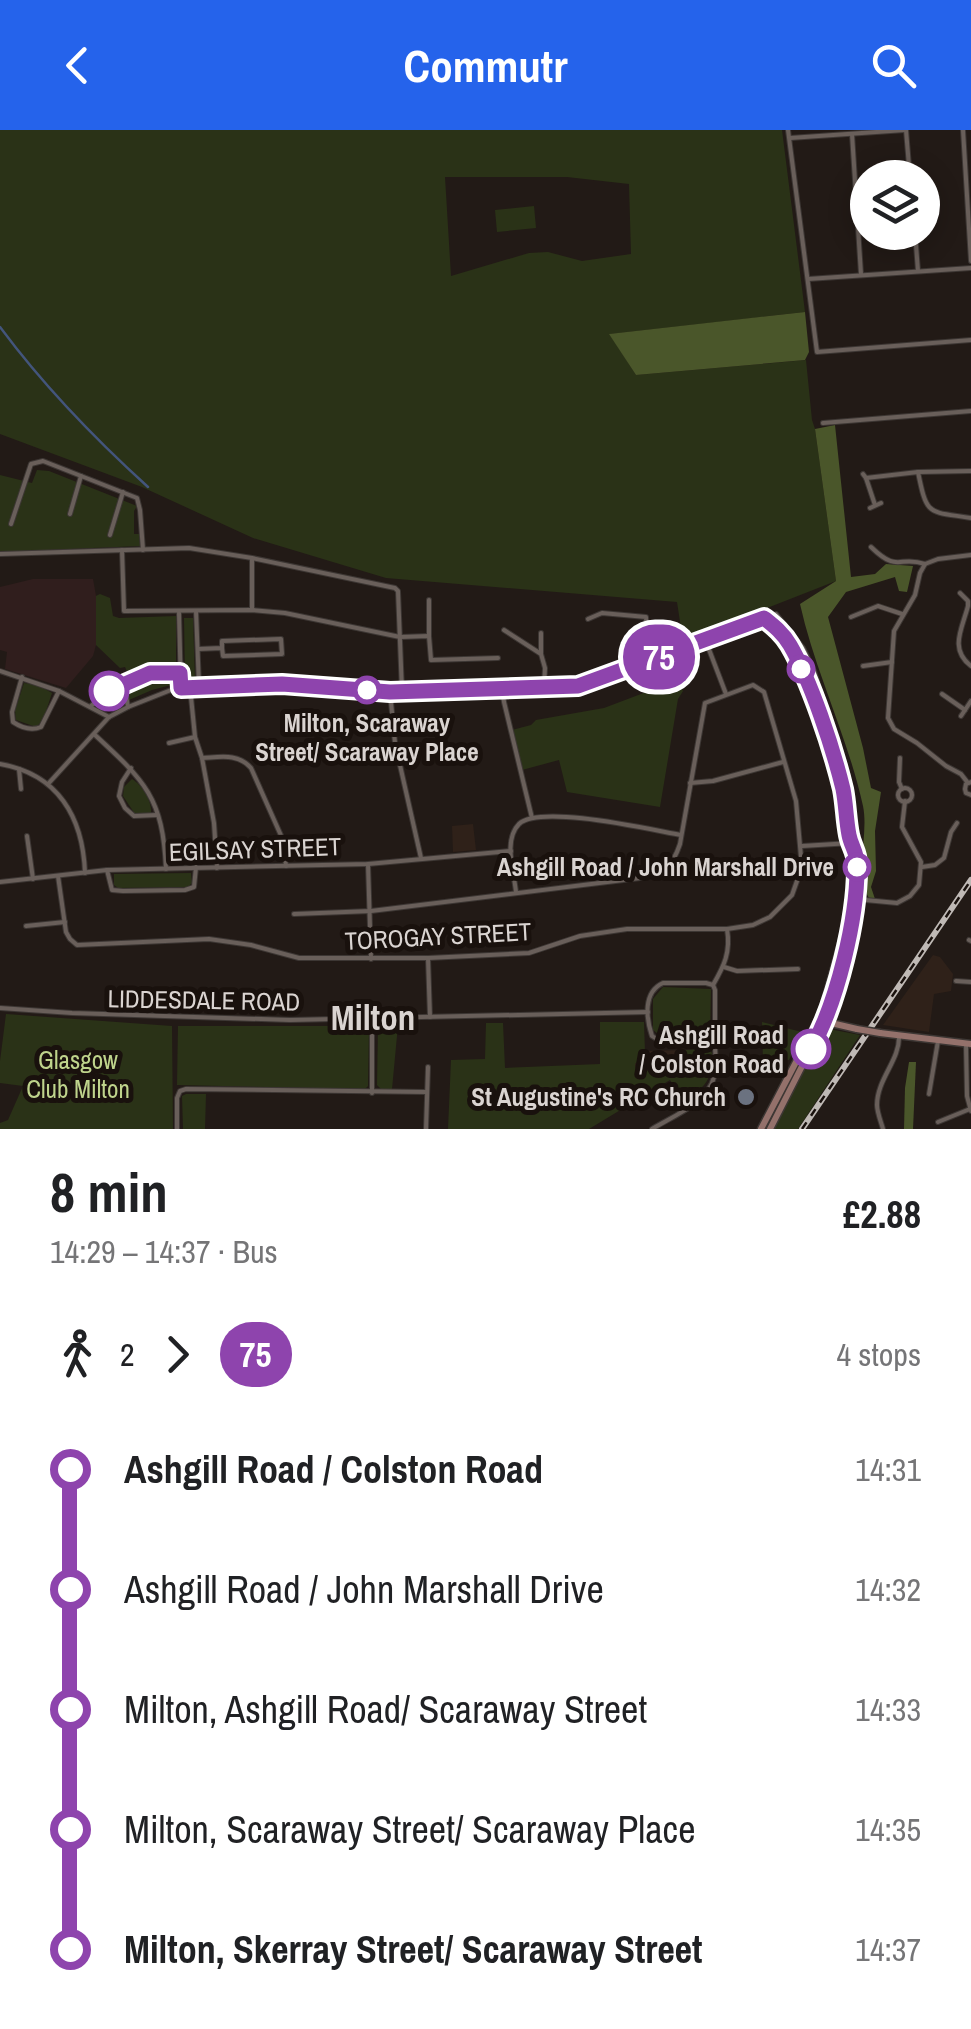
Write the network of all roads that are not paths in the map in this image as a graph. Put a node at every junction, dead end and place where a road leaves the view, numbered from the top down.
1 (788, 130) edge
2 (906, 130) edge
3 (963, 130) edge
4 (852, 134) junction
5 (789, 138) junction
6 (908, 160) edge
7 (969, 196) edge
8 (916, 250) edge
9 (971, 264) edge
10 (918, 272) junction
11 (861, 276) junction
12 (808, 280) junction
13 (971, 340) edge
14 (971, 411) edge
15 (823, 422) dead end
16 (971, 471) edge
17 (918, 472) junction
18 (82, 476) junction
19 (123, 492) junction
20 (876, 506) dead end
21 (70, 514) dead end
22 (971, 518) edge
23 (11, 524) dead end
24 (110, 535) dead end
25 (871, 547) dead end
26 (122, 550) junction
27 (143, 550) junction
28 (0, 554) edge
29 (971, 554) edge
30 (252, 558) junction
31 (925, 564) junction
32 (960, 593) dead end
33 (428, 600) dead end
34 (969, 600) edge
35 (252, 610) junction
36 (196, 611) junction
37 (179, 612) junction
38 (902, 614) junction
39 (850, 617) dead end
40 (764, 618) junction
41 (588, 620) dead end
42 (504, 630) dead end
43 (541, 633) dead end
44 (429, 636) junction
45 (400, 637) junction
46 (706, 639) junction
47 (638, 647) dead end
48 (222, 648) junction
49 (647, 648) junction
50 (198, 649) junction
51 (541, 654) junction
52 (498, 658) dead end
53 (648, 661) junction
54 (892, 662) junction
55 (864, 666) dead end
56 (971, 666) edge
57 (0, 671) edge
58 (180, 673) junction
59 (22, 677) junction
60 (199, 686) junction
61 (117, 687) junction
62 (190, 687) junction
63 (544, 687) junction
64 (181, 688) junction
65 (502, 688) junction
66 (59, 691) junction
67 (402, 691) junction
68 (390, 692) junction
69 (726, 694) junction
70 (942, 694) dead end
71 (971, 701) edge
72 (90, 706) junction
73 (128, 706) junction
74 (965, 710) junction
75 (960, 716) dead end
76 (109, 717) junction
77 (95, 735) junction
78 (195, 737) junction
79 (169, 744) dead end
80 (202, 758) junction
81 (900, 758) dead end
82 (784, 762) junction
83 (0, 764) edge
84 (19, 768) junction
85 (130, 768) junction
86 (969, 782) edge
87 (690, 783) junction
88 (48, 784) junction
89 (902, 789) junction
90 (21, 790) dead end
91 (971, 795) edge
92 (905, 802) junction
93 (158, 814) junction
94 (532, 818) junction
95 (956, 822) dead end
96 (681, 835) junction
97 (27, 836) dead end
98 (851, 843) junction
99 (802, 846) junction
100 (511, 851) junction
101 (421, 858) junction
102 (368, 864) junction
103 (286, 866) junction
104 (196, 867) junction
105 (217, 868) junction
106 (922, 868) junction
107 (166, 869) junction
108 (107, 870) junction
109 (85, 873) junction
110 (58, 876) junction
111 (33, 879) junction
112 (0, 882) edge
113 (516, 893) junction
114 (855, 899) junction
115 (371, 910) junction
116 (294, 914) dead end
117 (65, 922) junction
118 (26, 926) dead end
119 (727, 929) junction
120 (428, 958) junction
121 (371, 959) junction
122 (724, 967) junction
123 (798, 970) dead end
124 (956, 981) dead end
125 (971, 982) edge
126 (712, 985) junction
127 (0, 1008) edge
128 (648, 1012) junction
129 (430, 1017) junction
130 (372, 1019) junction
131 (821, 1021) junction
132 (899, 1036) junction
133 (938, 1041) junction
134 (715, 1044) junction
135 (968, 1044) edge
136 (428, 1067) dead end
137 (968, 1080) edge
138 (427, 1092) junction
139 (372, 1093) junction
140 (929, 1094) dead end
141 (971, 1110) edge
142 (938, 1122) dead end
143 (178, 1129) edge
144 (426, 1129) edge
145 (652, 1129) edge
146 (761, 1129) edge
147 (770, 1129) edge
148 (882, 1129) edge

1 - 5 street
2 - 4 street
2 - 6 street
3 - 7 street
4 - 5 street
4 - 11 street
5 - 12 street
7 - 9 street
8 - 10 street
9 - 10 street
10 - 11 street
11 - 12 street
12 - 13 street
14 - 15 street
16 - 17 street
17 - 20 street
17 - 22 street
18 - 19 street
18 - 21 street
18 - 23 street
19 - 24 street
19 - 27 street
25 - 31 street
26 - 27 street
26 - 28 street
26 - 37 street
27 - 30 street
29 - 31 street
30 - 35 street
30 - 45 street
31 - 38 street
32 - 34 street
33 - 44 street
34 - 56 street
35 - 36 street
35 - 45 street
36 - 37 street
36 - 50 street
37 - 58 street
38 - 39 street
38 - 54 street
40 - 46 street
40 - 98 street
40 - 98 street
41 - 49 street
42 - 51 street
43 - 51 street
44 - 45 street
44 - 52 street
45 - 67 street
46 - 53 street
46 - 69 street
47 - 49 street
48 - 48 street
48 - 50 street
49 - 53 street
50 - 60 street
51 - 63 street
53 - 63 street
54 - 55 street
54 - 86 street
57 - 59 street
58 - 61 street
58 - 64 street
59 - 66 street
59 - 66 street
60 - 62 street
60 - 68 street
61 - 72 street
61 - 73 street
62 - 64 street
62 - 78 street
63 - 65 street
64 - 73 street
65 - 67 street
65 - 94 street
66 - 72 street
67 - 68 street
68 - 101 street
69 - 82 street, TOROGAY STREET
69 - 87 street
70 - 74 street
71 - 74 street
72 - 76 street
73 - 76 street
74 - 75 street
76 - 77 street
77 - 85 street
77 - 88 street
78 - 79 street
78 - 80 street
80 - 103 street
80 - 105 street
81 - 89 street
82 - 87 street
82 - 99 street, TOROGAY STREET
83 - 84 street
84 - 88 street
84 - 90 street
85 - 93 street
85 - 93 street
86 - 91 street
87 - 96 street
88 - 109 street
89 - 92 street
89 - 92 street
92 - 106 street
93 - 107 street
94 - 96 street
94 - 100 street
95 - 106 street
96 - 113 street
97 - 111 street
98 - 99 street
98 - 114 street
98 - 131 street
99 - 119 street, TOROGAY STREET
100 - 101 street, EGILSAY STREET
100 - 113 street
101 - 102 street, EGILSAY STREET
102 - 103 street, EGILSAY STREET
102 - 115 street
103 - 105 street, EGILSAY STREET
104 - 105 street, EGILSAY STREET
104 - 107 street, EGILSAY STREET
104 - 108 street
106 - 114 street
107 - 108 street, EGILSAY STREET
108 - 109 street, EGILSAY STREET
109 - 110 street, EGILSAY STREET
110 - 111 street, EGILSAY STREET
110 - 117 street
111 - 112 street, EGILSAY STREET
113 - 115 street
114 - 131 street
115 - 116 street
115 - 121 street
117 - 118 street
117 - 121 street, TOROGAY STREET
119 - 120 street, TOROGAY STREET
119 - 122 street
120 - 121 street, TOROGAY STREET
120 - 129 street
122 - 123 street
122 - 126 street
124 - 125 street
126 - 128 street
126 - 134 street
127 - 130 street, LIDDESDALE ROAD
128 - 129 street, LIDDESDALE ROAD
128 - 134 street
129 - 130 street, LIDDESDALE ROAD
130 - 139 street
131 - 132 street, bridge
131 - 146 street
131 - 147 street
132 - 133 street
132 - 148 street
133 - 135 street
133 - 140 street
134 - 145 street
135 - 137 street
136 - 138 street
137 - 141 street
138 - 139 street
138 - 144 street
139 - 143 street
141 - 142 street

